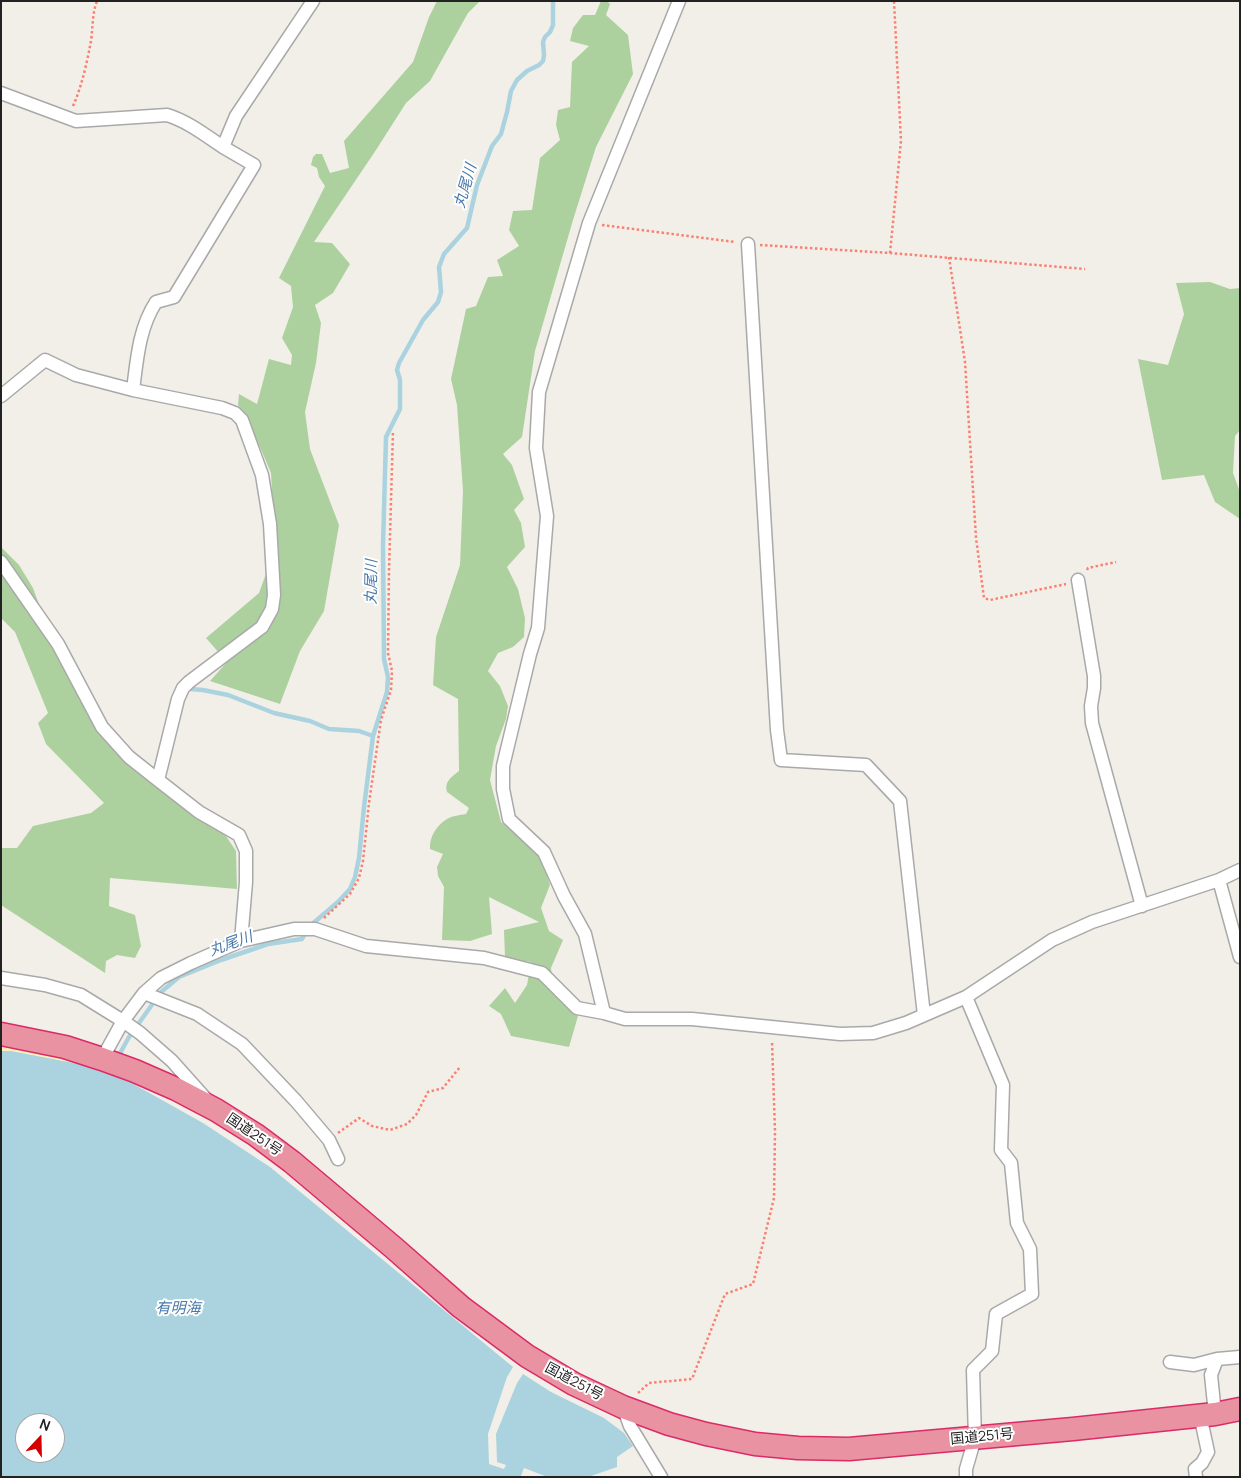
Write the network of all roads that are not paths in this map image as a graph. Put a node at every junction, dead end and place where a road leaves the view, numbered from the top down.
1 (313, 1) edge
2 (679, 1) edge
3 (1, 93) edge
4 (223, 147) junction
5 (748, 244) road end
6 (133, 390) junction
7 (1, 396) edge
8 (1, 562) edge
9 (1078, 580) road end
10 (158, 780) junction
11 (1240, 870) edge
12 (1219, 880) junction
13 (1142, 906) junction
14 (241, 941) junction
15 (1240, 957) edge
16 (1, 978) edge
17 (152, 996) junction
18 (966, 997) junction
19 (604, 1013) junction
20 (924, 1015) junction
21 (131, 1026) junction
22 (1, 1034) edge
23 (110, 1062) junction
24 (216, 1110) junction
25 (338, 1159) dead end
26 (1240, 1357) edge
27 (1217, 1359) junction
28 (1170, 1362) dead end
29 (623, 1406) junction
30 (1240, 1409) edge
31 (1208, 1415) junction
32 (975, 1438) junction
33 (661, 1477) edge
34 (966, 1477) edge
35 (1196, 1477) edge

1 - 4 street
2 - 19 street
3 - 4 street
4 - 6 street
5 - 20 street
6 - 7 street
6 - 10 street
8 - 10 street
9 - 13 street
10 - 14 street
11 - 12 street
12 - 13 street
12 - 15 street
13 - 18 street
14 - 17 street
14 - 19 street
16 - 21 street
17 - 21 street
17 - 25 street
18 - 20 street
18 - 32 street
19 - 20 street
21 - 23 street
21 - 24 street
22 - 23 highway, 国道251号
23 - 24 highway, 国道251号
24 - 29 highway, 国道251号
26 - 27 street
27 - 28 street
27 - 31 street
29 - 32 highway, 国道251号
29 - 33 street
30 - 31 highway, 国道251号
31 - 32 highway, 国道251号
31 - 35 street
32 - 34 street

